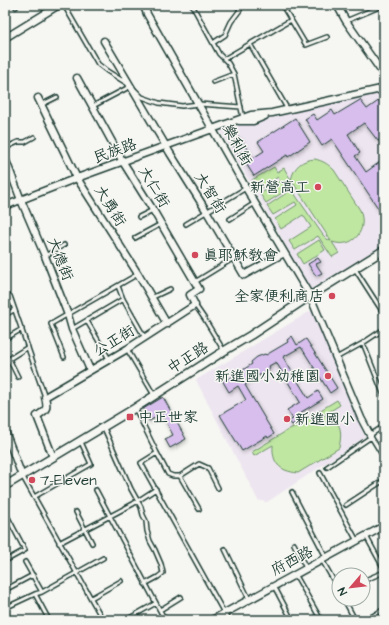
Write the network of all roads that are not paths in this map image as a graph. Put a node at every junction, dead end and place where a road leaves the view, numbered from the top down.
1 (58, 5) edge
2 (64, 5) edge
3 (146, 5) edge
4 (192, 5) edge
5 (237, 5) edge
6 (282, 5) edge
7 (337, 5) edge
8 (384, 5) edge
9 (291, 20) junction
10 (346, 21) junction
11 (327, 37) dead end
12 (5, 38) edge
13 (104, 41) dead end
14 (213, 43) junction
15 (250, 44) junction
16 (224, 59) junction
17 (234, 74) junction
18 (384, 75) edge
19 (77, 78) dead end
20 (213, 82) dead end
21 (131, 86) junction
22 (384, 87) edge
23 (58, 97) dead end
24 (38, 98) dead end
25 (199, 104) junction
26 (41, 105) junction
27 (93, 106) junction
28 (241, 107) junction
29 (288, 110) junction
30 (272, 113) junction
31 (243, 118) junction
32 (234, 122) junction
33 (212, 128) junction
34 (34, 136) dead end
35 (166, 146) junction
36 (5, 148) edge
37 (5, 158) edge
38 (124, 162) junction
39 (77, 178) junction
40 (246, 188) junction
41 (21, 200) junction
42 (255, 203) junction
43 (5, 206) edge
44 (153, 210) junction
45 (207, 212) junction
46 (139, 217) dead end
47 (230, 219) dead end
48 (161, 224) junction
49 (186, 224) dead end
50 (135, 238) dead end
51 (64, 245) dead end
52 (384, 250) edge
53 (284, 253) junction
54 (45, 256) junction
55 (234, 258) junction
56 (354, 268) junction
57 (138, 274) junction
58 (195, 282) junction
59 (118, 286) junction
60 (170, 289) dead end
61 (10, 296) dead end
62 (310, 296) junction
63 (152, 298) junction
64 (123, 299) junction
65 (195, 306) junction
66 (14, 310) junction
67 (384, 314) edge
68 (5, 315) edge
69 (68, 315) junction
70 (87, 321) junction
71 (167, 324) junction
72 (22, 329) junction
73 (72, 329) junction
74 (384, 329) edge
75 (145, 338) junction
76 (5, 339) edge
77 (363, 343) junction
78 (28, 347) junction
79 (127, 349) junction
80 (224, 351) junction
81 (64, 357) dead end
82 (336, 358) junction
83 (109, 359) junction
84 (90, 370) junction
85 (18, 378) dead end
86 (154, 395) junction
87 (45, 396) junction
88 (384, 396) edge
89 (135, 408) junction
90 (384, 426) edge
91 (103, 427) junction
92 (5, 431) edge
93 (370, 436) junction
94 (80, 441) junction
95 (157, 453) junction
96 (54, 457) junction
97 (384, 458) edge
98 (327, 467) dead end
99 (320, 473) dead end
100 (22, 476) junction
101 (180, 476) junction
102 (384, 480) edge
103 (5, 486) edge
104 (218, 488) dead end
105 (156, 489) junction
106 (96, 490) dead end
107 (292, 492) dead end
108 (34, 497) junction
109 (138, 500) junction
110 (346, 505) dead end
111 (199, 509) dead end
112 (5, 512) edge
113 (76, 512) dead end
114 (110, 516) junction
115 (384, 526) edge
116 (85, 530) junction
117 (366, 536) junction
118 (357, 541) junction
119 (60, 543) junction
120 (92, 543) dead end
121 (294, 544) dead end
122 (225, 549) dead end
123 (103, 558) dead end
124 (324, 559) junction
125 (5, 561) edge
126 (25, 562) dead end
127 (306, 568) junction
128 (384, 569) edge
129 (384, 572) edge
130 (76, 573) junction
131 (331, 573) edge
132 (295, 574) junction
133 (33, 575) junction
134 (371, 578) edge
135 (121, 581) dead end
136 (145, 584) junction
137 (274, 586) junction
138 (5, 590) edge
139 (42, 592) junction
140 (36, 594) junction
141 (181, 597) dead end
142 (91, 598) junction
143 (249, 600) junction
144 (156, 603) junction
145 (348, 607) edge
146 (5, 609) edge
147 (384, 609) edge
148 (160, 610) junction
149 (225, 613) junction
150 (9, 620) edge
151 (49, 620) edge
152 (103, 620) edge
153 (126, 620) edge
154 (165, 620) edge
155 (212, 620) edge
156 (228, 620) edge
157 (292, 620) edge
158 (321, 620) edge
159 (355, 620) edge
160 (366, 620) edge

1 - 12 street
2 - 21 lane
3 - 25 street, 樂利街
4 - 14 lane
5 - 14 lane
6 - 9 lane
7 - 10 street
8 - 10 lane
9 - 11 lane
9 - 15 lane
10 - 18 street
13 - 21 street, 大智街
14 - 16 lane
15 - 16 lane
15 - 29 lane
16 - 17 lane
17 - 20 lane
17 - 28 lane
19 - 27 street, 大仁街
21 - 25 lane
21 - 27 lane
21 - 35 street, 大智街
22 - 29 street, 民族路
23 - 26 lane
24 - 26 street, 大勇街
25 - 28 lane
25 - 33 street, 樂利街
26 - 39 street, 大勇街
27 - 38 street, 大仁街
28 - 31 lane
29 - 30 street, 民族路
30 - 31 street, 民族路
30 - 32 street, 民族路
31 - 32 street, 民族路
32 - 33 street, 民族路
33 - 35 street, 民族路
33 - 40 street, 樂利街
34 - 36 lane
35 - 38 street, 民族路
35 - 45 street, 大智街
37 - 41 street, 大德街
38 - 39 street, 民族路
38 - 44 street, 大仁街
39 - 41 street, 民族路
39 - 57 street, 大勇街
40 - 42 street, 樂利街
40 - 45 lane
41 - 43 street, 民族路
41 - 54 street, 大德街
42 - 47 lane
42 - 53 street, 樂利街
44 - 46 lane
44 - 48 street, 大仁街
45 - 49 lane
45 - 55 street, 大智街
48 - 50 lane
48 - 58 street, 大仁街
51 - 54 lane
52 - 56 street, 中正路
53 - 55 street, 大智街
53 - 62 street, 樂利街
54 - 69 street, 大德街
55 - 58 lane
56 - 62 street, 中正路
56 - 67 lane
57 - 59 lane
57 - 63 street, 大勇街
58 - 65 street
59 - 64 lane
59 - 69 lane
60 - 63 lane
61 - 66 lane
62 - 80 street, 中正路
62 - 82 street, 樂利街
63 - 71 street, 大勇街
64 - 70 lane
64 - 75 lane
65 - 71 street, 公正街
65 - 80 lane
66 - 68 lane
66 - 72 lane
69 - 73 street, 大德街
69 - 81 lane
70 - 73 lane
70 - 83 lane
71 - 75 street, 公正街
72 - 76 lane
72 - 78 lane
73 - 84 street, 大德街
74 - 77 lane
75 - 79 street, 公正街
77 - 82 lane
77 - 88 lane
78 - 85 lane
78 - 87 lane
79 - 83 street, 公正街
79 - 86 lane
80 - 86 street, 中正路
82 - 93 street, 樂利街
83 - 84 street, 公正街
84 - 87 street, 公正街
86 - 89 street, 中正路
87 - 96 street
89 - 91 street, 中正路
89 - 95 lane
90 - 93 lane
91 - 94 street, 中正路
91 - 109 lane
92 - 100 street
93 - 97 lane
93 - 98 lane
94 - 96 street, 中正路
94 - 108 lane
95 - 101 lane
95 - 105 lane
96 - 100 street, 中正路
99 - 118 lane
100 - 103 street, 中正路
100 - 108 lane
101 - 104 lane
101 - 111 lane
102 - 110 lane
105 - 109 lane
105 - 149 lane
106 - 114 lane
107 - 124 lane
108 - 119 lane
109 - 114 lane
109 - 136 lane
112 - 125 lane
113 - 116 lane
114 - 116 lane
114 - 136 lane
115 - 117 street, 府西路
116 - 119 lane
116 - 120 lane
117 - 118 street, 府西路
117 - 128 lane
118 - 124 street, 府西路
119 - 130 lane
121 - 127 lane
122 - 143 lane
123 - 130 lane
124 - 127 street, 府西路
124 - 131 lane
126 - 133 lane
127 - 132 street, 府西路
129 - 134 lane
130 - 139 lane
130 - 142 lane
132 - 137 street, 府西路
132 - 158 lane
133 - 138 lane
133 - 139 lane
135 - 142 lane
136 - 144 lane
137 - 143 street, 府西路
137 - 157 lane
139 - 140 lane
140 - 146 lane
140 - 151 lane
141 - 148 lane
142 - 152 lane
143 - 149 street, 府西路
144 - 148 lane
144 - 153 lane
145 - 159 lane
146 - 150 lane
147 - 160 lane
148 - 154 lane
149 - 155 street, 府西路
149 - 156 lane

